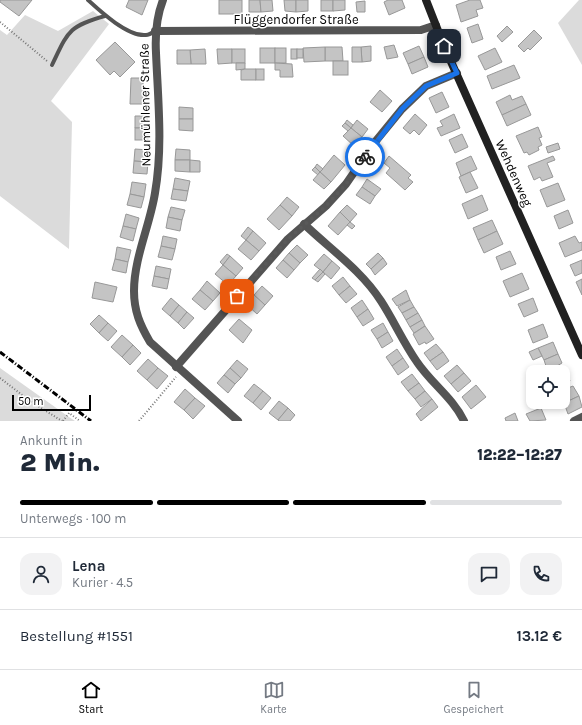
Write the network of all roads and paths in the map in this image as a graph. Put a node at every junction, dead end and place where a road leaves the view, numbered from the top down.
1 (88, 0) edge
2 (163, 0) edge
3 (426, 0) edge
4 (105, 16) junction
5 (0, 22) edge
6 (436, 25) junction
7 (155, 31) junction
8 (52, 66) joint
9 (457, 73) junction
10 (304, 224) junction
11 (582, 355) edge
12 (179, 368) junction
13 (0, 378) edge
14 (582, 417) edge
15 (62, 421) edge
16 (80, 421) edge
17 (139, 421) edge
18 (238, 421) edge
19 (464, 421) edge
20 (574, 421) edge

1 - 4 lane
2 - 7 street, Neumühlener Straße
3 - 6 main road, Wehdenweg
4 - 7 lane
4 - 8 lane
5 - 8 path
6 - 7 street, Flüggendorfer Straße
6 - 9 main road, Wehdenweg
7 - 12 street, Neumühlener Straße
9 - 10 street
9 - 11 main road, Wehdenweg
10 - 12 street
10 - 19 street
12 - 17 path
12 - 18 street, Neumühlener Straße
13 - 15 path
14 - 20 street
15 - 16 path

